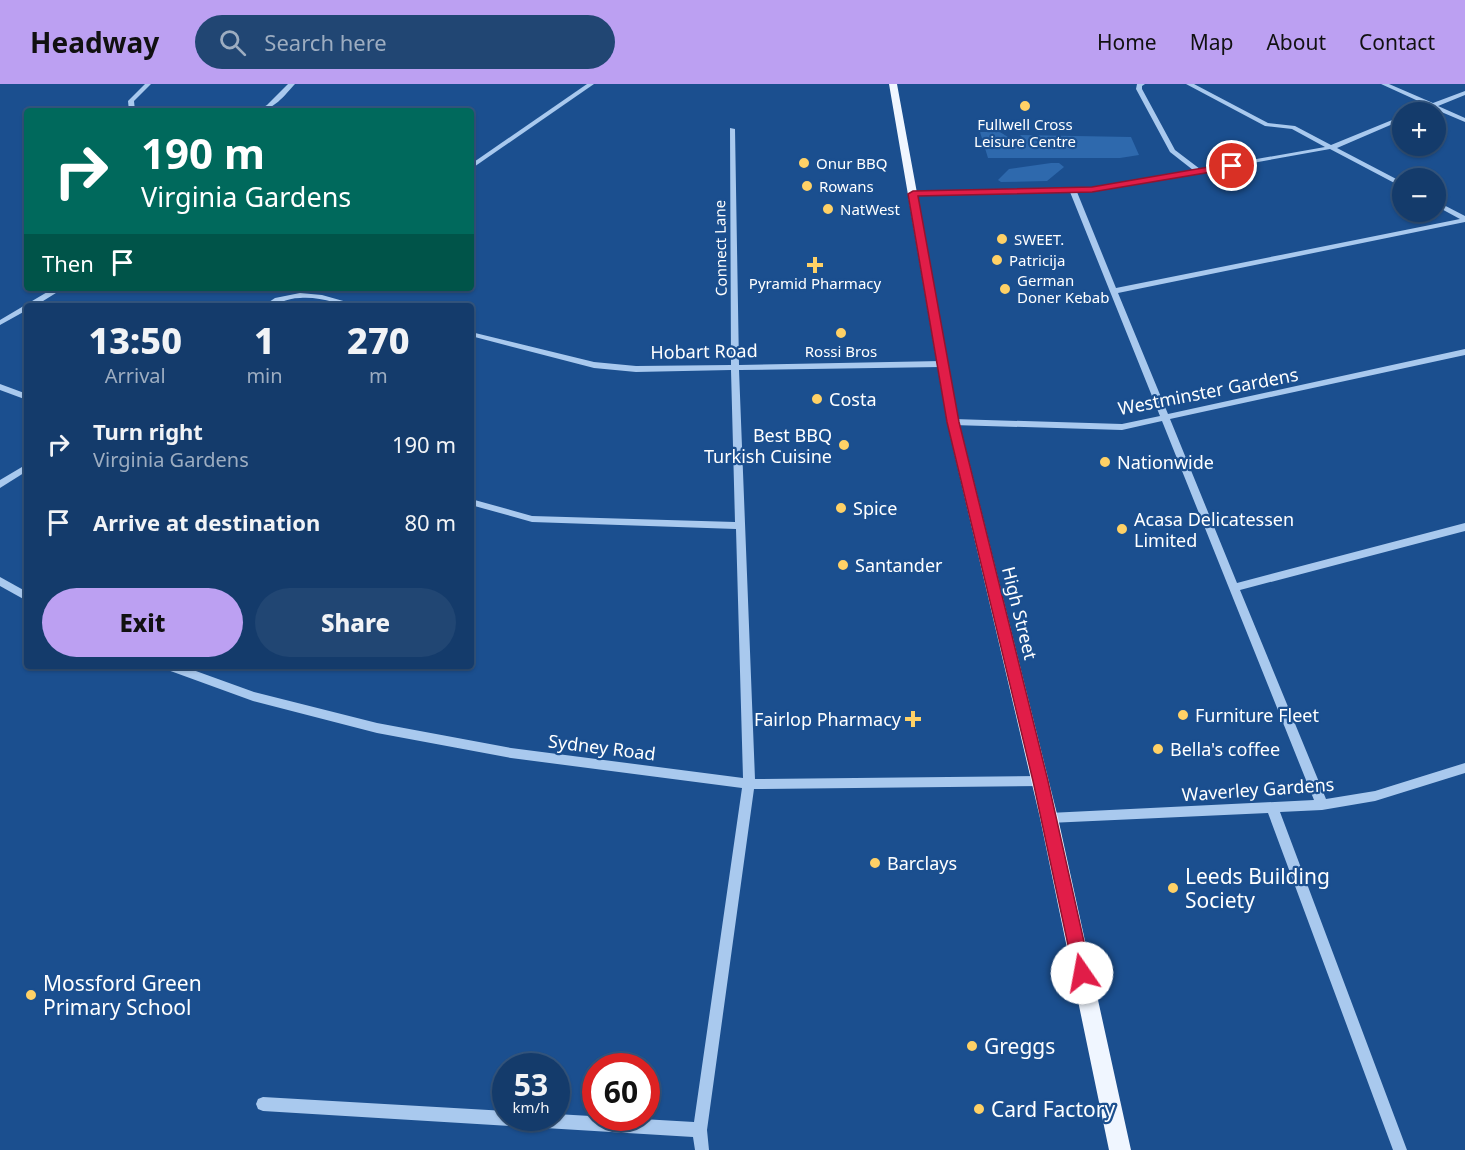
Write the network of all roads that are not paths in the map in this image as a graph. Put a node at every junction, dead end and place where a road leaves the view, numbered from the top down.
1 (148, 84) edge
2 (292, 84) edge
3 (591, 84) edge
4 (893, 84) edge
5 (1142, 84) edge
6 (1189, 84) edge
7 (1384, 84) edge
8 (1465, 93) edge
9 (1424, 102) edge
10 (1443, 102) edge
11 (132, 108) edge
12 (265, 108) edge
13 (1446, 112) edge
14 (1465, 120) edge
15 (1392, 122) edge
16 (732, 129) dead end
17 (1332, 147) junction
18 (474, 164) edge
19 (1198, 171) junction
20 (1392, 180) edge
21 (1073, 191) junction
22 (913, 194) junction
23 (1446, 209) edge
24 (1465, 219) edge
25 (55, 291) edge
26 (306, 291) edge
27 (1114, 291) junction
28 (35, 303) edge
29 (274, 303) edge
30 (347, 303) edge
31 (24, 309) edge
32 (0, 323) edge
33 (474, 335) edge
34 (1465, 352) edge
35 (941, 364) junction
36 (735, 367) junction
37 (0, 387) edge
38 (24, 396) edge
39 (1164, 419) junction
40 (953, 422) junction
41 (24, 469) edge
42 (0, 485) edge
43 (474, 503) edge
44 (741, 526) junction
45 (1465, 527) edge
46 (0, 581) edge
47 (1233, 588) junction
48 (24, 595) edge
49 (177, 669) edge
50 (1465, 768) edge
51 (1041, 781) junction
52 (749, 784) junction
53 (1322, 805) junction
54 (1272, 808) junction
55 (1049, 818) junction
56 (263, 1104) dead end
57 (700, 1130) junction
58 (702, 1150) edge
59 (1120, 1150) edge
60 (1400, 1150) edge

1 - 11 street
2 - 12 street
3 - 18 street
4 - 22 main road, High Street
5 - 19 street
6 - 17 street
7 - 9 street
8 - 10 street
13 - 14 street
15 - 17 street
16 - 36 street, Connect Lane
17 - 19 street
17 - 20 street
19 - 21 street
21 - 22 street
21 - 27 street
22 - 35 main road, High Street
23 - 24 street
24 - 27 street
25 - 28 street
26 - 29 street
26 - 30 street
27 - 39 street
31 - 32 street
33 - 36 street, Hobart Road
34 - 39 street, Westminster Gardens
35 - 36 street, Hobart Road
35 - 40 main road, High Street
36 - 44 street, Connect Lane
37 - 38 street
39 - 40 street, Westminster Gardens
39 - 47 street
40 - 51 main road, High Street
41 - 42 street
43 - 44 street
44 - 52 street, Connect Lane
45 - 47 street
46 - 48 street
47 - 53 street
49 - 52 street, Sydney Road
50 - 53 street, Waverley Gardens
51 - 52 street, Sydney Road
51 - 55 main road, High Street
52 - 57 street, Connect Lane
53 - 54 street, Waverley Gardens
54 - 55 street, Waverley Gardens
54 - 60 street
55 - 59 main road, High Street
56 - 57 street
57 - 58 street, Connect Lane

